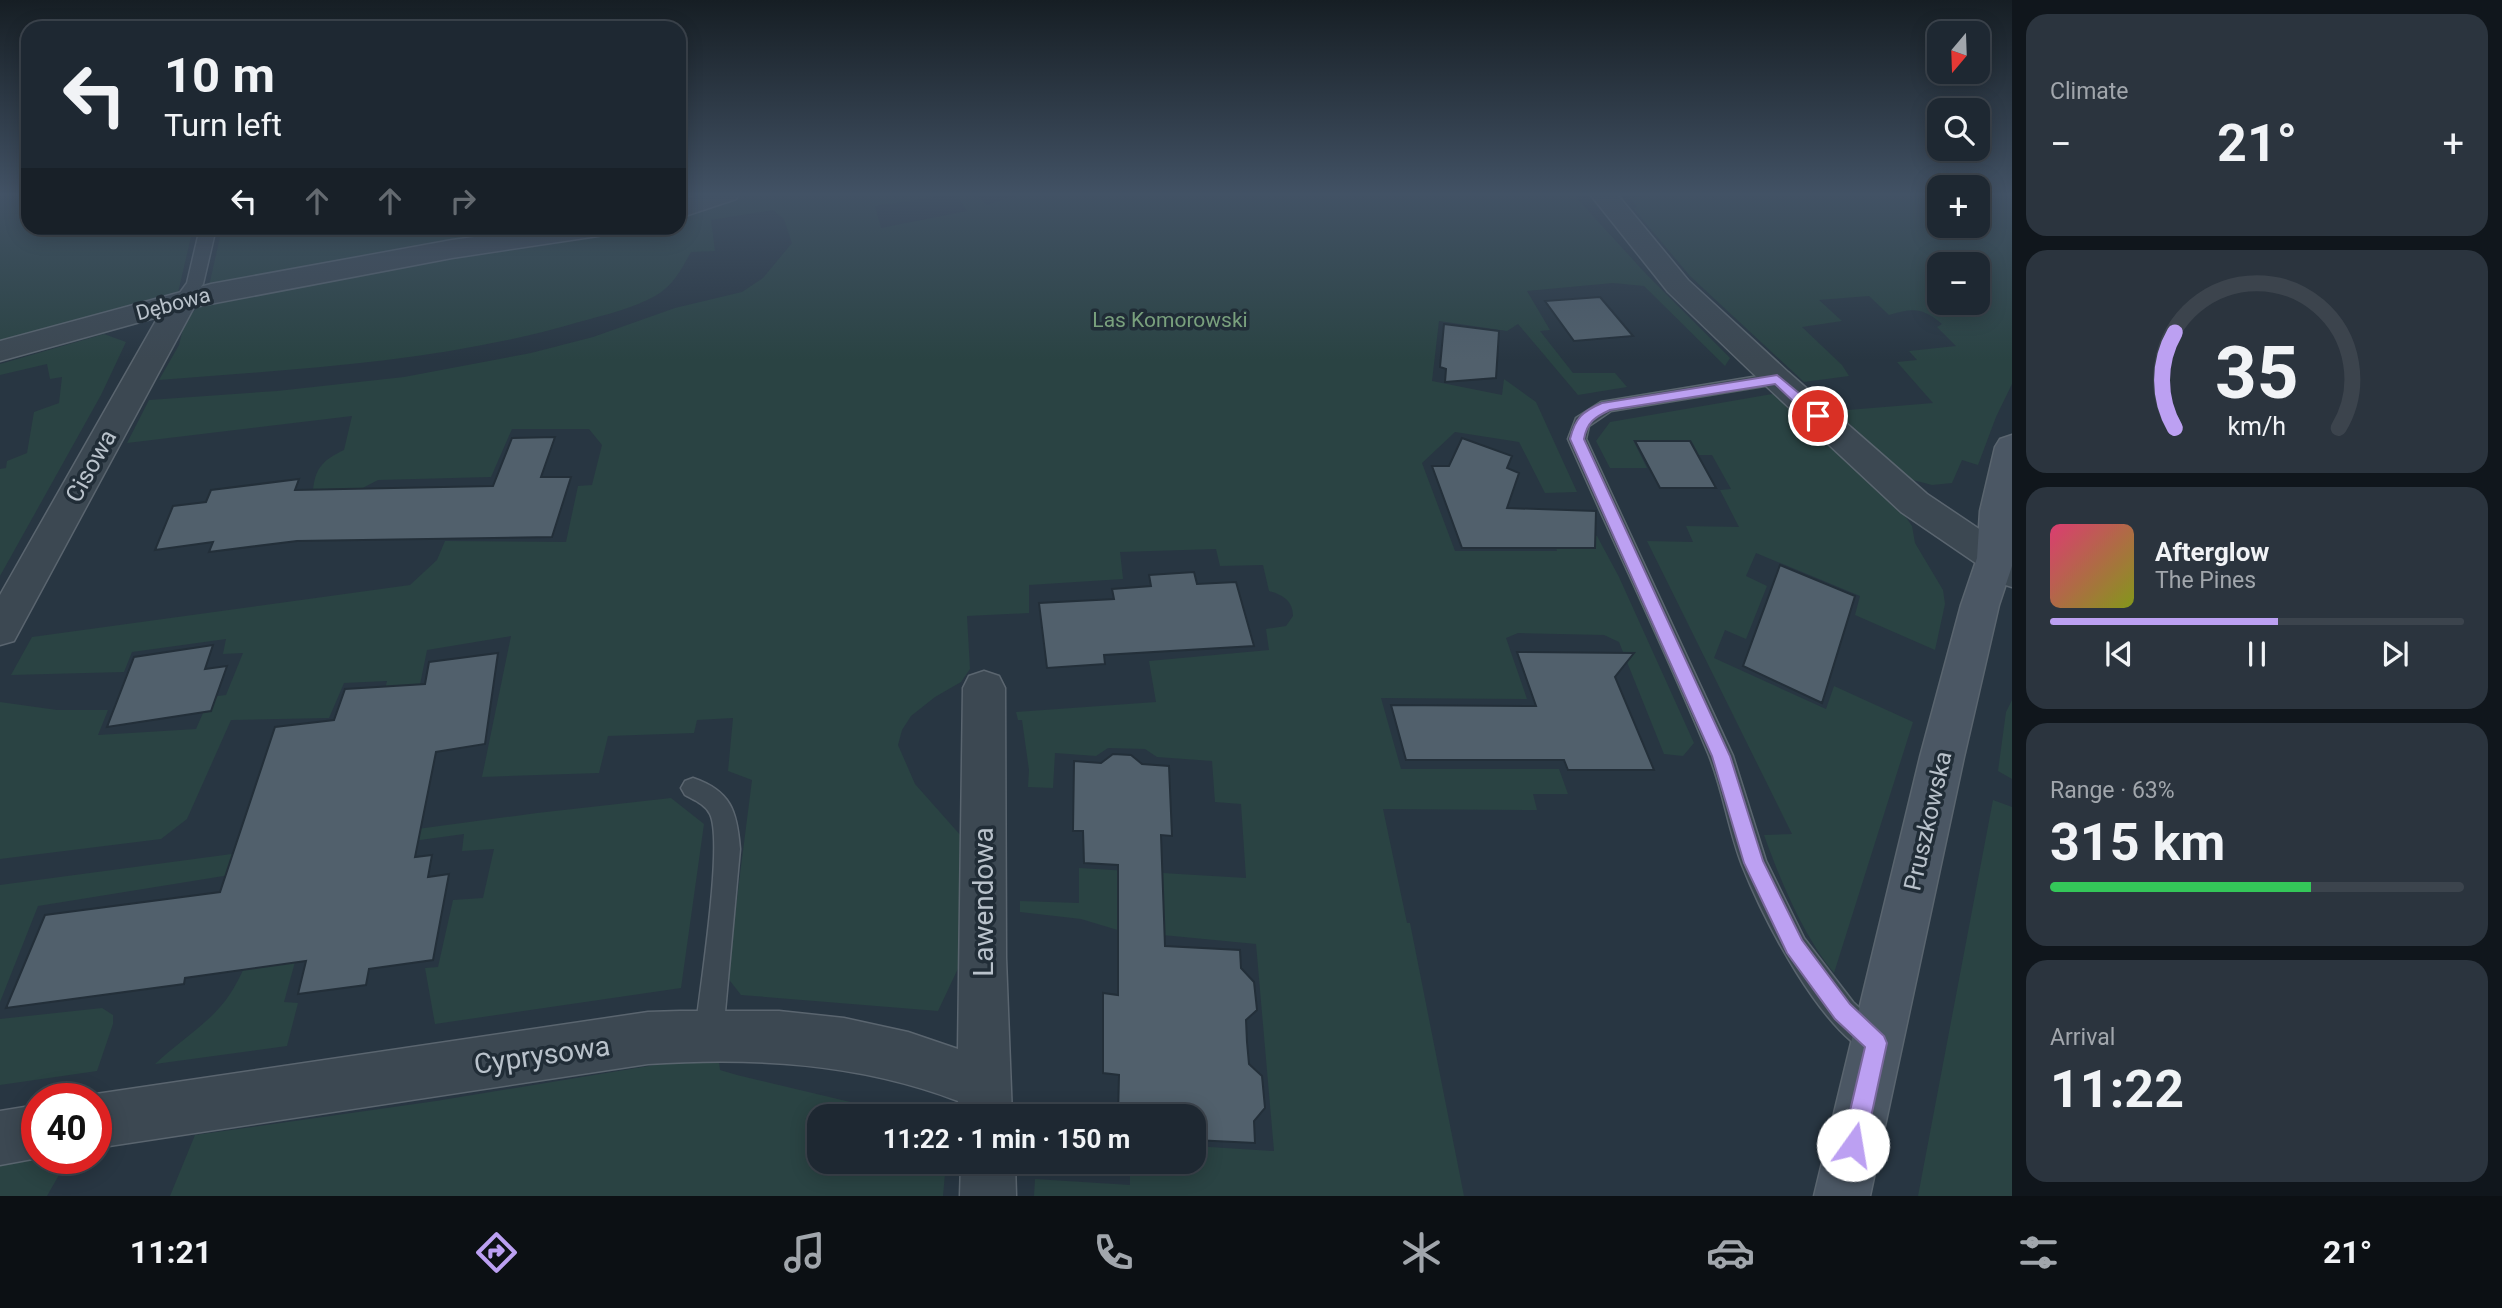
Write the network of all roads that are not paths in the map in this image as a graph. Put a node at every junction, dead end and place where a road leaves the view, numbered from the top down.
1 (203, 249) edge
2 (464, 249) edge
3 (1648, 249) edge
4 (182, 302) junction
5 (0, 351) edge
6 (1777, 379) junction
7 (2012, 447) edge
8 (2004, 565) edge
9 (0, 630) edge
10 (984, 688) dead end
11 (693, 788) dead end
12 (709, 1034) junction
13 (1877, 1043) junction
14 (984, 1101) edge
15 (112, 1119) edge
16 (21, 1135) edge
17 (0, 1138) edge
18 (988, 1174) edge
19 (988, 1196) edge
20 (1842, 1196) edge

1 - 4 lane
2 - 4 street, Dębowa
3 - 6 street
4 - 5 street, Dębowa
4 - 9 street, Cisowa
6 - 8 street
6 - 13 lane
7 - 8 street, Pruszkowska
8 - 13 street, Pruszkowska
10 - 14 street, Lawendowa
11 - 12 lane
12 - 14 street, Cyprysowa
12 - 15 street, Cyprysowa
13 - 20 street, Pruszkowska
16 - 17 street
18 - 19 street

